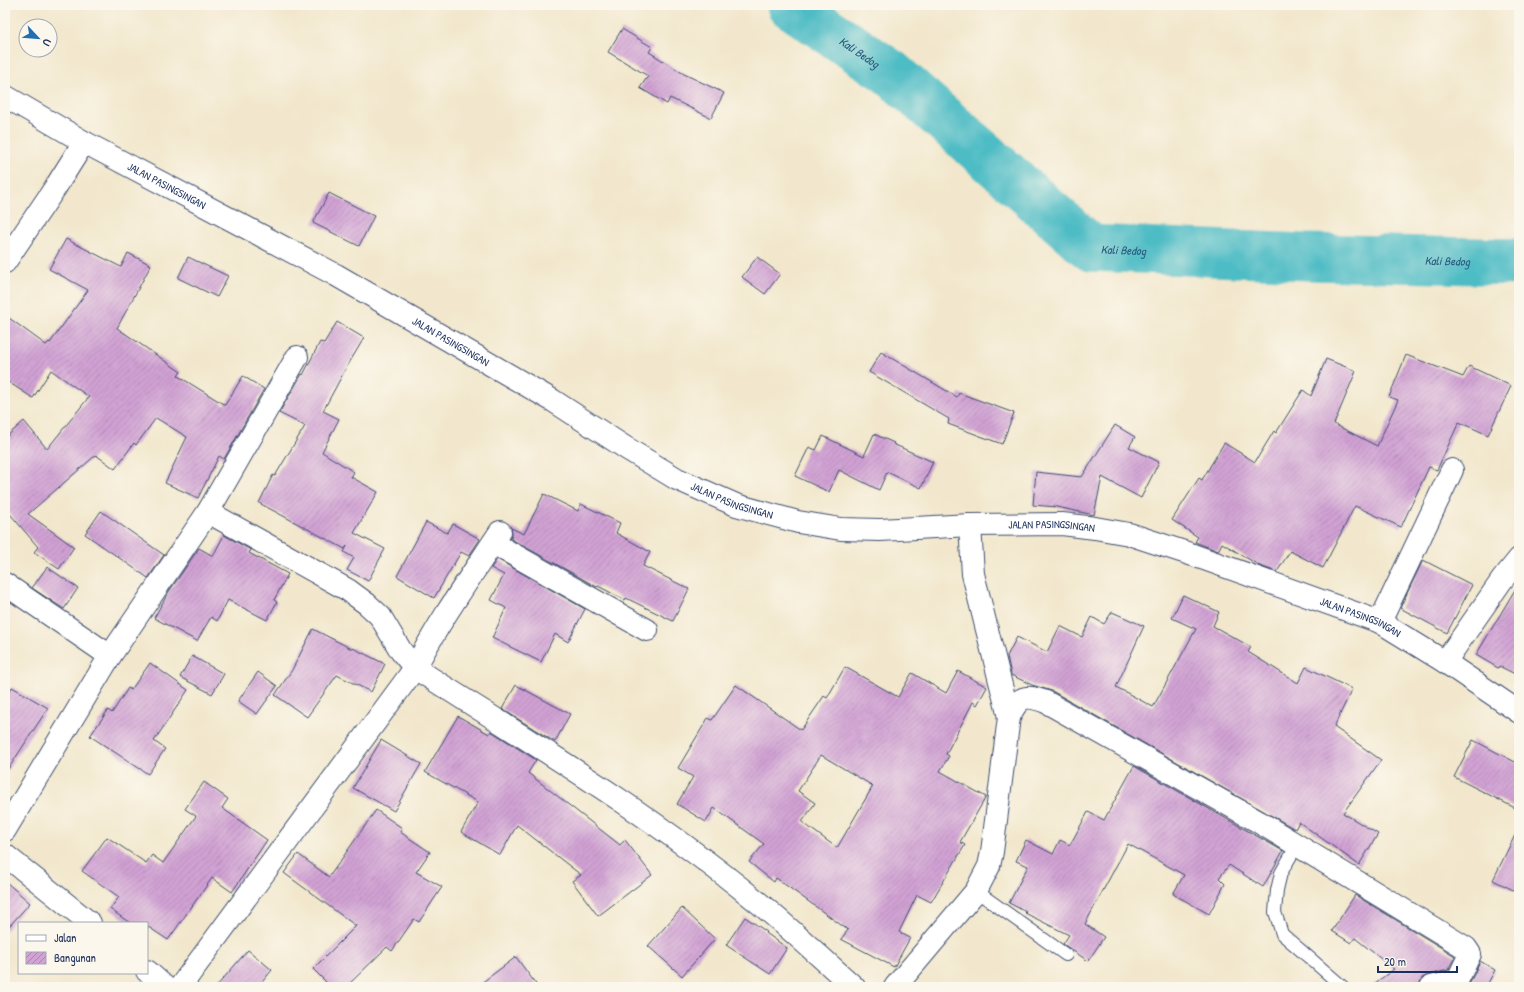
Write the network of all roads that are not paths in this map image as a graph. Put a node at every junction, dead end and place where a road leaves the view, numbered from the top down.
1 (5, 96) edge
2 (80, 149) junction
3 (5, 262) edge
4 (297, 357) dead end
5 (1452, 470) dead end
6 (208, 512) junction
7 (970, 530) junction
8 (1519, 559) edge
9 (5, 584) edge
10 (1380, 622) junction
11 (647, 630) dead end
12 (110, 656) junction
13 (1445, 662) junction
14 (415, 668) junction
15 (1519, 712) edge
16 (1009, 717) junction
17 (5, 830) edge
18 (1297, 845) junction
19 (5, 855) edge
20 (976, 891) junction
21 (89, 922) edge
22 (1066, 955) dead end
23 (148, 972) edge
24 (1457, 985) edge
25 (165, 987) edge
26 (180, 987) edge
27 (854, 987) edge
28 (895, 987) edge
29 (1343, 987) edge
30 (1431, 987) edge

1 - 2 street, JALAN PASINGSINGAN
2 - 3 street
2 - 7 street, JALAN PASINGSINGAN
4 - 6 street
5 - 10 street
6 - 12 street
6 - 14 street
7 - 10 street, JALAN PASINGSINGAN
7 - 16 street
8 - 13 street
9 - 12 street
10 - 13 street, JALAN PASINGSINGAN
11 - 14 street
12 - 17 street
13 - 15 street, JALAN PASINGSINGAN
14 - 26 street
14 - 27 street
16 - 18 street
16 - 20 street
18 - 24 street
18 - 29 lane
19 - 21 street
20 - 22 lane
20 - 28 street
23 - 25 street
24 - 30 street

